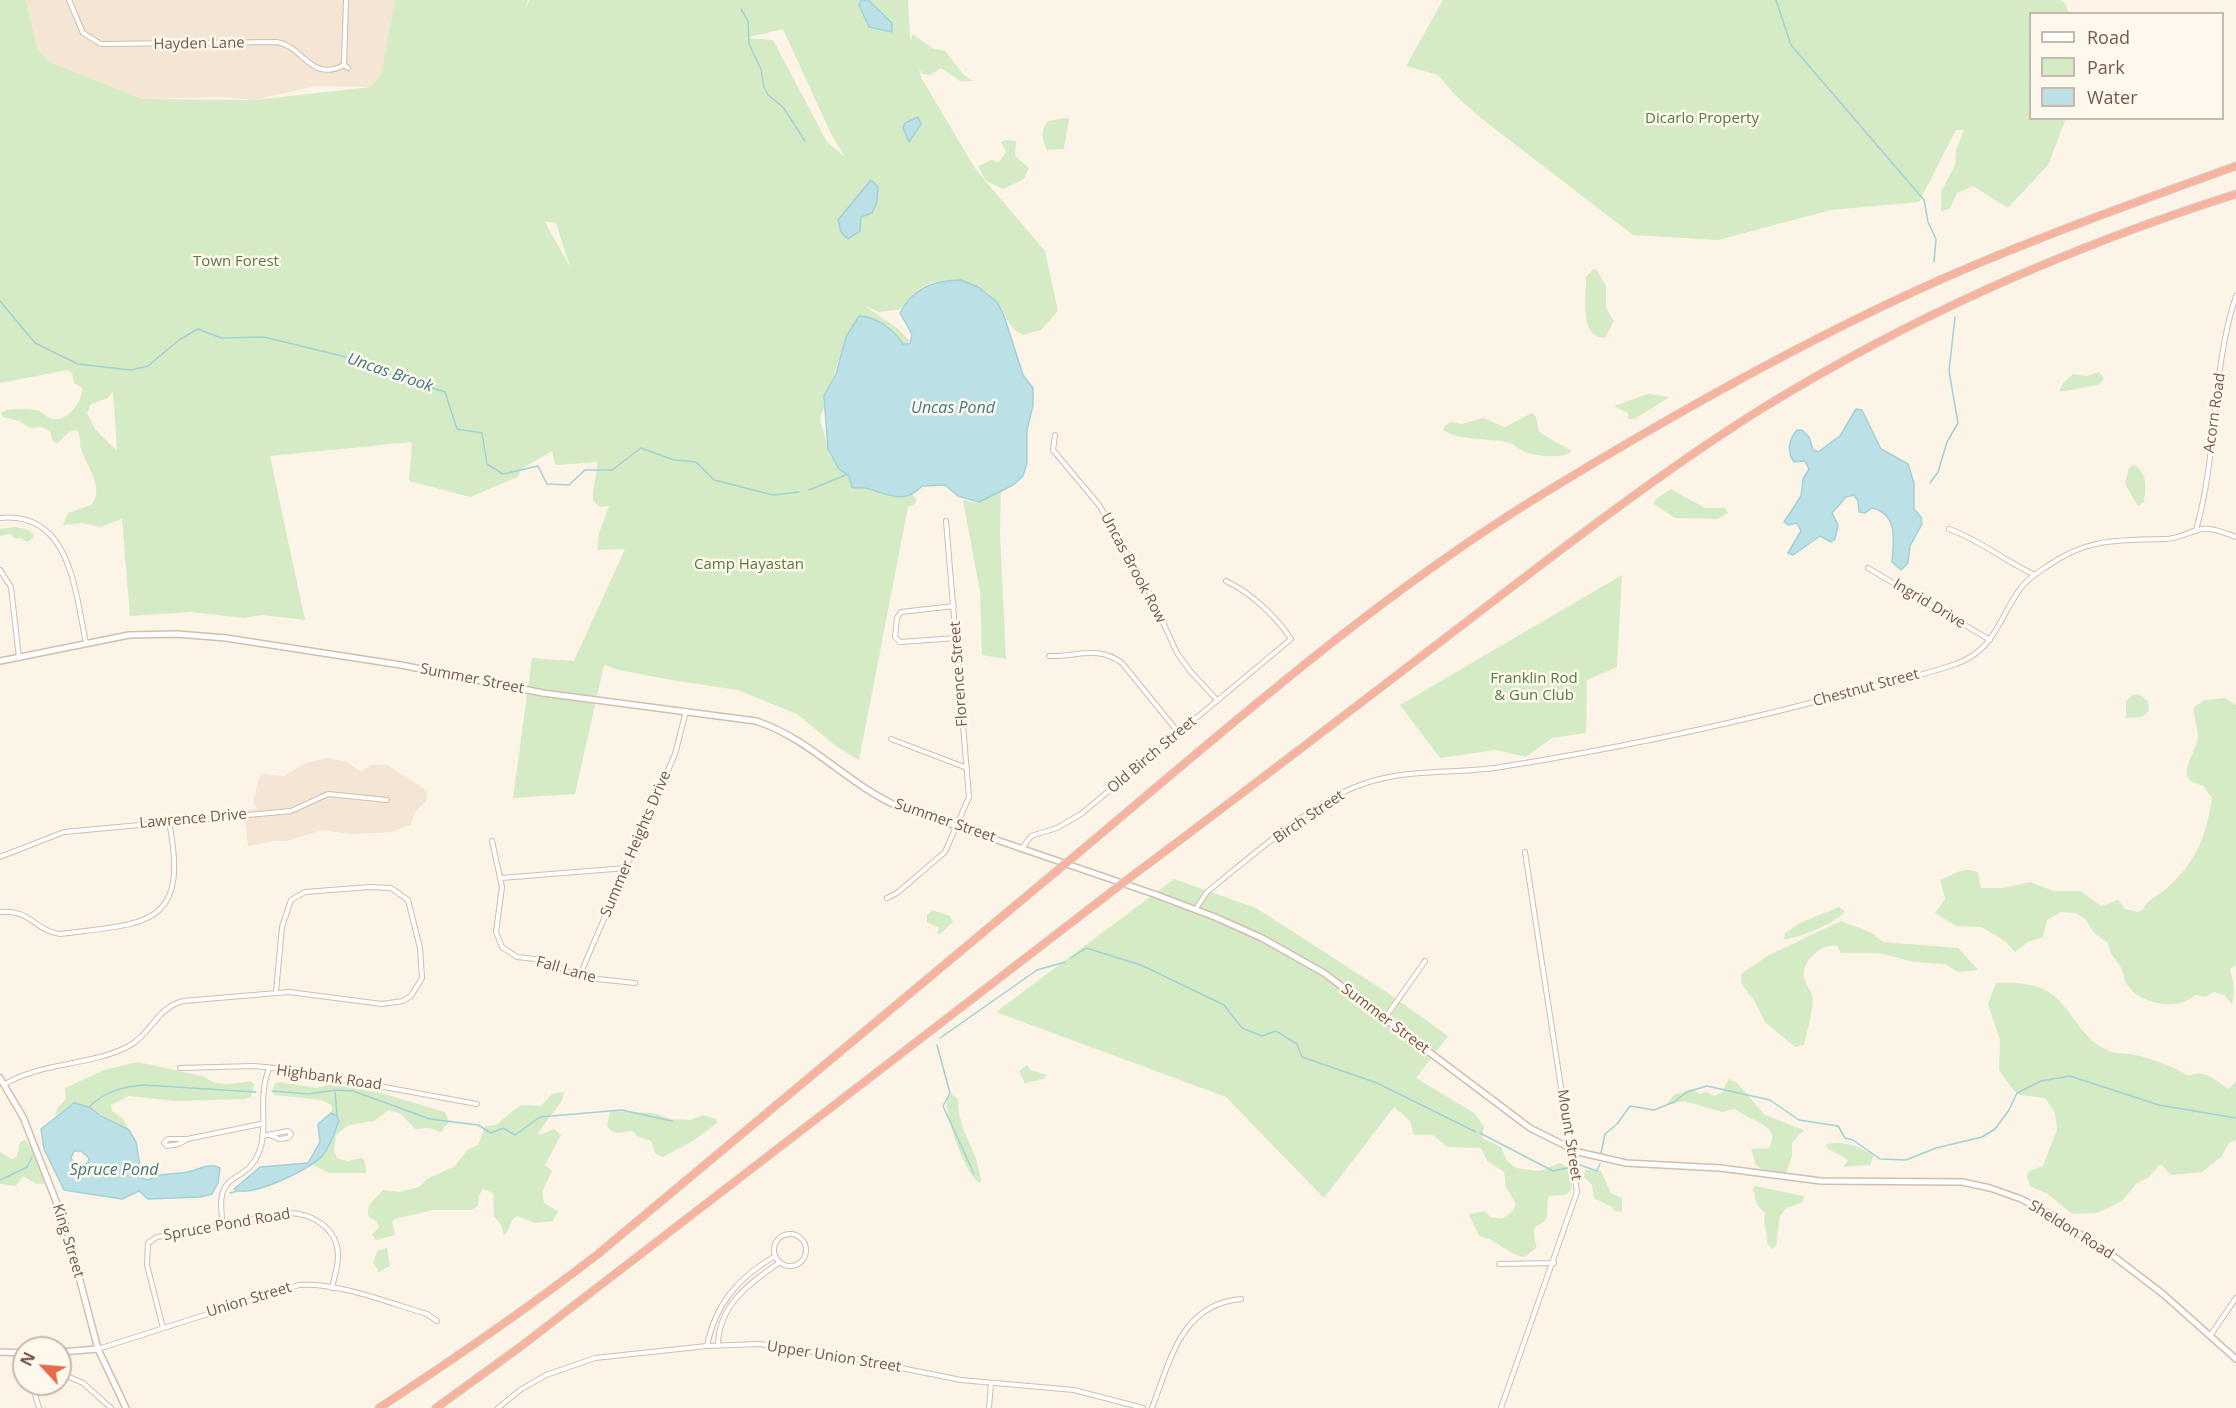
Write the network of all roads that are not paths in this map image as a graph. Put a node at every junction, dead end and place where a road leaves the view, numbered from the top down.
1 (69, 0) edge
2 (346, 0) edge
3 (2236, 166) edge
4 (2236, 194) edge
5 (2236, 296) edge
6 (1055, 435) dead end
7 (0, 518) edge
8 (946, 521) dead end
9 (1949, 529) dead end
10 (2196, 530) junction
11 (2236, 537) edge
12 (1868, 568) dead end
13 (0, 570) edge
14 (2035, 575) junction
15 (1226, 581) dead end
16 (954, 606) junction
17 (957, 638) junction
18 (1990, 640) junction
19 (86, 643) junction
20 (1049, 656) dead end
21 (19, 659) junction
22 (0, 661) edge
23 (1217, 700) junction
24 (687, 710) junction
25 (1178, 732) junction
26 (891, 739) dead end
27 (968, 768) junction
28 (1446, 770) joint
29 (387, 800) dead end
30 (170, 822) junction
31 (959, 825) junction
32 (492, 841) dead end
33 (1023, 847) junction
34 (1525, 852) dead end
35 (0, 857) edge
36 (626, 868) junction
37 (501, 878) junction
38 (887, 898) dead end
39 (1195, 910) junction
40 (0, 912) edge
41 (1425, 961) dead end
42 (579, 976) junction
43 (635, 983) dead end
44 (276, 992) junction
45 (1385, 1018) junction
46 (180, 1068) dead end
47 (269, 1069) junction
48 (0, 1078) edge
49 (5, 1084) junction
50 (477, 1104) dead end
51 (261, 1124) junction
52 (270, 1135) junction
53 (262, 1136) junction
54 (187, 1139) junction
55 (1571, 1149) junction
56 (1765, 1175) joint
57 (223, 1224) junction
58 (776, 1256) junction
59 (780, 1262) junction
60 (1554, 1263) junction
61 (1499, 1264) dead end
62 (332, 1288) junction
63 (2236, 1298) edge
64 (1241, 1299) dead end
65 (437, 1321) dead end
66 (163, 1328) junction
67 (2210, 1336) junction
68 (707, 1346) junction
69 (718, 1346) junction
70 (98, 1349) junction
71 (72, 1351) edge
72 (2236, 1359) edge
73 (479, 1377) junction
74 (72, 1378) edge
75 (990, 1383) junction
76 (416, 1386) junction
77 (111, 1408) edge
78 (126, 1408) edge
79 (373, 1408) edge
80 (379, 1408) edge
81 (436, 1408) edge
82 (443, 1408) edge
83 (498, 1408) edge
84 (989, 1408) edge
85 (1143, 1408) edge
86 (1152, 1408) edge
87 (1501, 1408) edge

1 - 2 street, Hayden Lane
3 - 76 highway, bridge
4 - 73 highway, bridge
5 - 10 street, Acorn Road
6 - 23 street, Uncas Brook Row
7 - 19 street
8 - 16 street, Florence Street
9 - 14 street
10 - 11 street, Chestnut Street
10 - 14 street, Chestnut Street
12 - 18 street, Ingrid Drive
13 - 21 street
14 - 18 street, Chestnut Street
15 - 23 street, Old Birch Street
16 - 17 street, Florence Street
16 - 17 street
17 - 27 street, Florence Street
18 - 28 street, Chestnut Street
19 - 21 main road, Summer Street
19 - 24 main road, Summer Street
20 - 25 street
21 - 22 main road, Summer Street
23 - 25 street, Old Birch Street
24 - 31 main road, Summer Street
24 - 36 street, Summer Heights Drive
25 - 33 street, Old Birch Street
26 - 27 street
27 - 31 street, Florence Street
28 - 39 street, Birch Street
29 - 30 street, Lawrence Drive
30 - 35 street, Lawrence Drive
30 - 40 street
31 - 33 main road, Summer Street
31 - 38 street, Florence Street
32 - 37 street, Fall Lane
33 - 39 main road, Summer Street
34 - 55 street, Mount Street
36 - 37 street
36 - 42 street, Summer Heights Drive
37 - 42 street, Fall Lane
39 - 45 main road, Summer Street
41 - 45 street
42 - 43 street, Fall Lane
44 - 44 street
44 - 49 street
45 - 55 main road, Summer Street
46 - 47 street, Highbank Road
47 - 50 street, Highbank Road
47 - 51 street
48 - 49 main road, King Street
49 - 70 main road, King Street
51 - 53 street
51 - 54 street
52 - 52 street
52 - 53 street
53 - 57 street
54 - 54 street
55 - 56 main road, Summer Street
55 - 60 street, Mount Street
56 - 67 main road, Sheldon Road
57 - 62 street, Spruce Pond Road
57 - 66 street, Spruce Pond Road
58 - 59 street
58 - 59 street
58 - 68 street
59 - 69 street
60 - 61 street
60 - 87 street, Mount Street
62 - 65 street, Union Street
62 - 66 street, Union Street
63 - 67 street
64 - 86 street
66 - 70 street, Union Street
67 - 72 main road, Sheldon Road
68 - 69 street, Upper Union Street
68 - 83 street, Upper Union Street
69 - 75 street, Upper Union Street
70 - 71 main road, Union Street
70 - 78 main road, King Street
73 - 81 highway
73 - 82 highway
74 - 77 street
75 - 84 street
75 - 85 street, Upper Union Street
76 - 79 highway
76 - 80 highway

